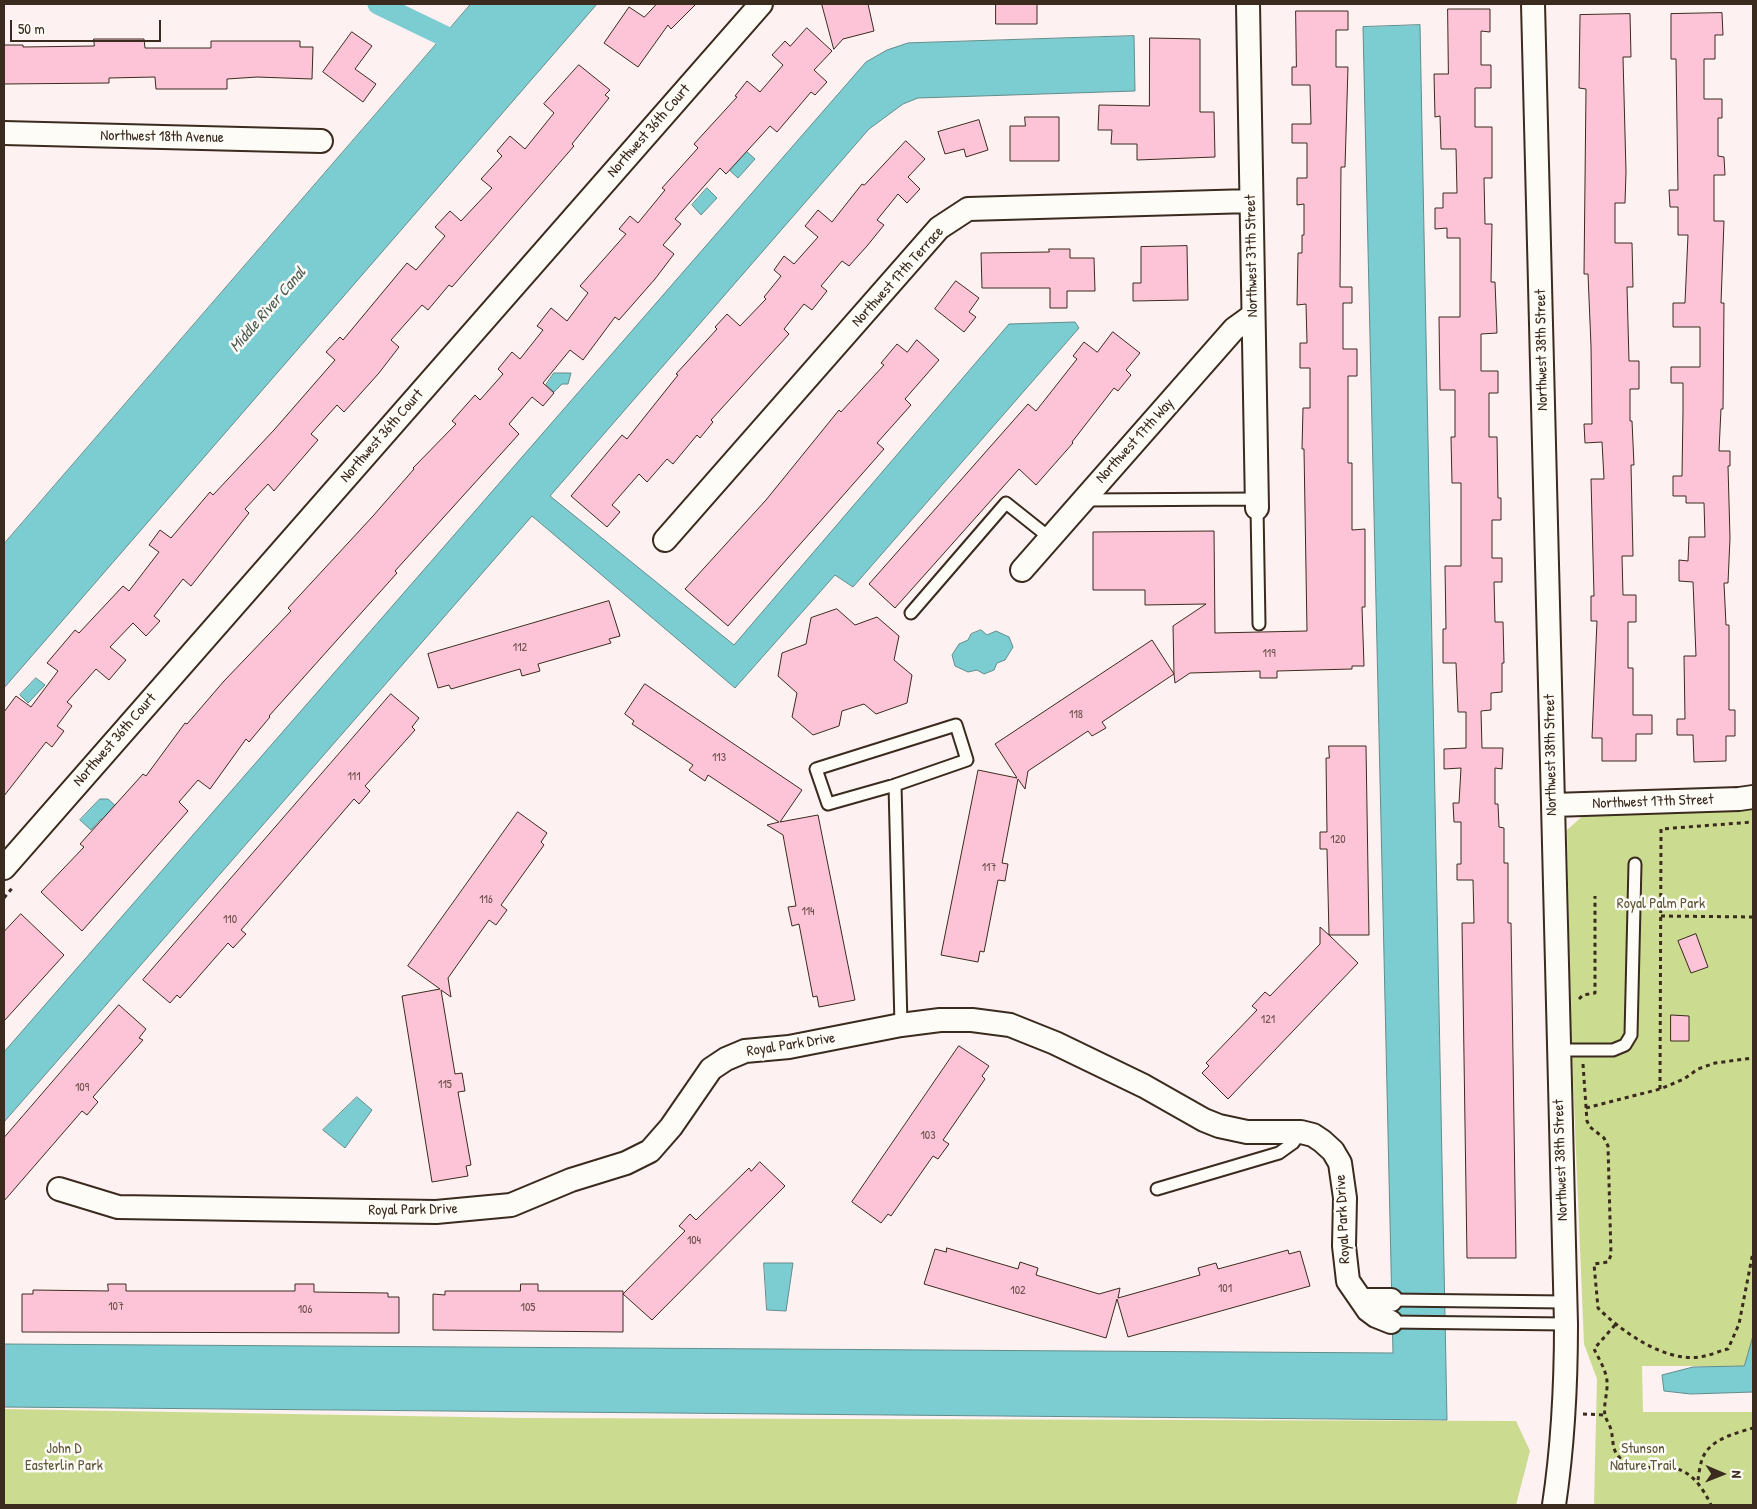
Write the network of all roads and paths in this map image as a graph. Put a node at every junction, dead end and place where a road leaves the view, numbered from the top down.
1 (761, 4) edge
2 (1248, 4) edge
3 (1533, 4) edge
4 (4, 133) edge
5 (321, 141) dead end
6 (1251, 201) junction
7 (1252, 316) junction
8 (1082, 500) junction
9 (1257, 503) junction
10 (1050, 538) junction
11 (665, 540) dead end
12 (1022, 570) dead end
13 (911, 613) dead end
14 (1259, 624) dead end
15 (895, 785) junction
16 (1753, 797) edge
17 (1552, 805) junction
18 (1753, 822) edge
19 (1635, 864) dead end
20 (4, 868) edge
21 (1595, 896) dead end
22 (1661, 916) junction
23 (1753, 917) edge
24 (1576, 1001) dead end
25 (901, 1025) junction
26 (1558, 1050) junction
27 (1581, 1050) junction
28 (1753, 1058) edge
29 (1660, 1089) junction
30 (1586, 1108) junction
31 (1301, 1132) junction
32 (59, 1189) dead end
33 (1157, 1189) dead end
34 (1753, 1252) edge
35 (1391, 1311) junction
36 (1566, 1313) junction
37 (1615, 1325) junction
38 (1583, 1414) dead end
39 (1605, 1415) junction
40 (1753, 1428) edge
41 (1697, 1481) junction
42 (1554, 1505) edge
43 (1711, 1505) edge

1 - 20 street, Northwest 36th Court
2 - 6 street, Northwest 37th Street
3 - 17 street, Northwest 38th Street
4 - 5 street, Northwest 18th Avenue
6 - 7 street, Northwest 37th Street
6 - 11 street, Northwest 17th Terrace
7 - 8 street, Northwest 17th Way
7 - 9 street, Northwest 37th Street
8 - 9 lane
8 - 10 street, Northwest 17th Way
9 - 14 lane
10 - 12 street, Northwest 17th Way
10 - 13 lane
15 - 15 lane
15 - 25 lane
16 - 17 street, Northwest 17th Street
17 - 26 street, Northwest 38th Street
18 - 22 path
19 - 27 lane
21 - 24 path
22 - 23 path
22 - 29 path
25 - 31 street, Royal Park Drive
25 - 32 street, Royal Park Drive
26 - 27 lane
26 - 36 street, Northwest 38th Street
27 - 30 path
28 - 29 path
29 - 30 path
30 - 37 path
31 - 33 lane
31 - 35 street, Royal Park Drive
34 - 37 path
35 - 36 lane, Royal Park Drive
35 - 36 lane, Royal Park Drive
36 - 42 street, Northwest 38th Street
37 - 39 path
38 - 39 path
39 - 41 path
40 - 41 path
41 - 43 path

